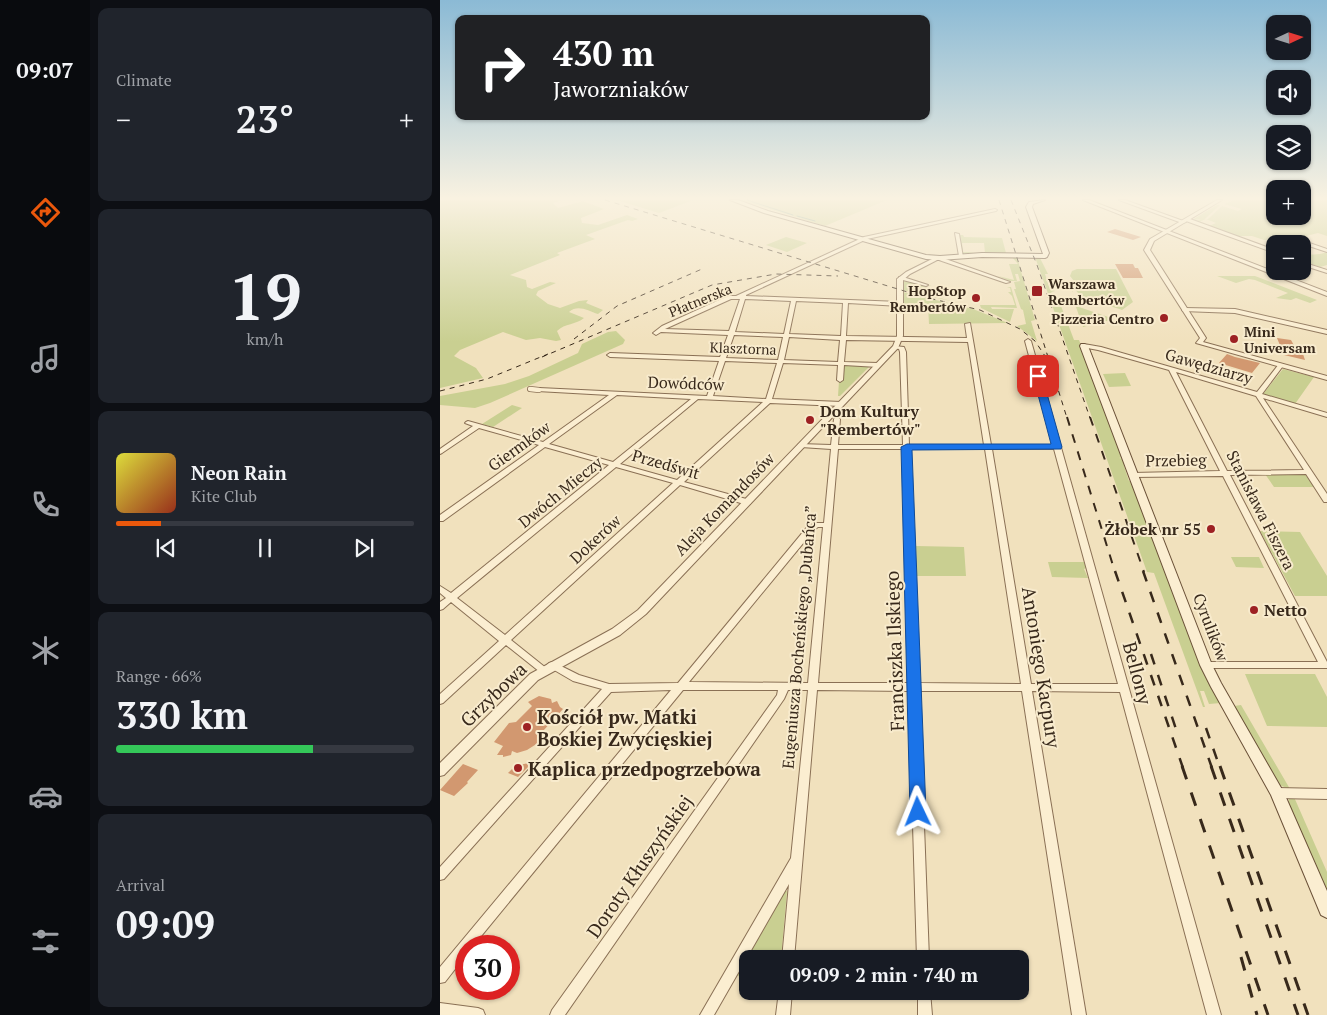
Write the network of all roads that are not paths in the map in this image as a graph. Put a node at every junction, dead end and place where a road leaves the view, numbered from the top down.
1 (845, 247) edge
2 (892, 247) edge
3 (959, 247) edge
4 (1044, 247) edge
5 (1148, 247) edge
6 (1207, 247) edge
7 (961, 256) junction
8 (938, 258) junction
9 (1311, 266) edge
10 (1327, 272) edge
11 (901, 278) junction
12 (1008, 282) dead end
13 (926, 285) dead end
14 (1327, 294) edge
15 (742, 296) junction
16 (794, 300) junction
17 (846, 302) junction
18 (900, 304) junction
19 (1185, 310) junction
20 (968, 324) dead end
21 (1327, 332) edge
22 (731, 333) junction
23 (786, 336) junction
24 (844, 338) junction
25 (971, 340) junction
26 (1201, 340) junction
27 (1028, 341) dead end
28 (898, 343) junction
29 (1084, 346) joint
30 (608, 355) dead end
31 (722, 360) junction
32 (780, 362) junction
33 (841, 364) junction
34 (878, 365) junction
35 (1281, 365) junction
36 (1171, 369) junction
37 (1327, 372) edge
38 (1327, 378) edge
39 (840, 380) dead end
40 (530, 389) dead end
41 (539, 390) joint
42 (615, 394) junction
43 (1258, 395) junction
44 (697, 397) junction
45 (710, 397) junction
46 (769, 400) junction
47 (841, 404) junction
48 (1327, 415) edge
49 (837, 419) dead end
50 (465, 422) dead end
51 (478, 426) junction
52 (544, 445) junction
53 (801, 445) junction
54 (989, 446) junction
55 (834, 447) junction
56 (907, 447) junction
57 (1057, 447) junction
58 (440, 452) edge
59 (615, 464) junction
60 (1309, 472) junction
61 (1225, 473) junction
62 (1133, 475) junction
63 (679, 482) junction
64 (1327, 500) edge
65 (747, 502) junction
66 (440, 520) edge
67 (827, 525) junction
68 (440, 589) edge
69 (452, 597) junction
70 (440, 607) edge
71 (506, 641) junction
72 (1206, 664) junction
73 (1326, 665) edge
74 (548, 668) junction
75 (680, 686) junction
76 (610, 688) junction
77 (784, 688) junction
78 (812, 688) junction
79 (914, 688) junction
80 (1027, 688) junction
81 (1124, 688) junction
82 (440, 700) edge
83 (440, 771) edge
84 (1277, 793) junction
85 (1327, 794) edge
86 (797, 859) junction
87 (440, 875) edge
88 (1326, 903) edge
89 (789, 950) edge
90 (923, 950) edge
91 (440, 977) edge
92 (785, 1000) edge
93 (924, 1000) edge
94 (440, 1010) edge
95 (478, 1015) edge
96 (557, 1015) edge
97 (707, 1015) edge
98 (783, 1015) edge
99 (925, 1015) edge
100 (1079, 1015) edge
101 (1214, 1015) edge

1 - 15 street, Płatnerska
2 - 8 main road
3 - 7 street
4 - 7 main road
5 - 19 street
6 - 14 street
7 - 8 main road
8 - 11 street
8 - 12 street
9 - 10 street
11 - 13 street
11 - 18 street, Franciszka Ilskiego
15 - 16 street
15 - 22 street
15 - 22 street, Płatnerska
16 - 17 street
16 - 23 street
17 - 18 street
17 - 24 street
18 - 28 street, Franciszka Ilskiego
19 - 21 street
19 - 26 street
20 - 25 street, Antoniego Kacpury
22 - 23 street
22 - 31 street
23 - 24 street
23 - 32 street
24 - 28 street
24 - 33 street
25 - 28 street
25 - 54 street, Antoniego Kacpury
26 - 35 street
26 - 37 street
27 - 57 street, Bellony
28 - 34 street, Aleja Komandosów
28 - 56 street, Franciszka Ilskiego
29 - 36 street, Gawędziarzy
29 - 62 main road, Cyrulików
30 - 31 street, Klasztorna
31 - 32 street, Klasztorna
31 - 45 street
32 - 33 street, Klasztorna
32 - 46 street
33 - 34 street, Klasztorna
33 - 39 street
34 - 47 street, Aleja Komandosów
35 - 38 street
35 - 43 street
36 - 43 street, Gawędziarzy
36 - 61 street, Stanisława Fiszera
40 - 41 street, Dowódców
41 - 42 street, Dowódców
42 - 44 street, Dowódców
42 - 52 street, Giermków
43 - 48 street, Gawędziarzy
43 - 60 street
44 - 45 street, Dowódców
44 - 59 street, Dwóch Mieczy
45 - 46 street, Dowódców
46 - 47 street, Dowódców
46 - 63 street, Dokerów
47 - 53 street, Aleja Komandosów
49 - 55 street, Eugeniusza Bocheńskiego „Dubańca”
50 - 51 street, Przedświt
51 - 52 street, Przedświt
51 - 58 street
52 - 59 street, Przedświt
52 - 66 street, Giermków
53 - 55 street
53 - 65 street, Aleja Komandosów
54 - 56 street
54 - 57 street
54 - 80 street, Antoniego Kacpury
55 - 56 street
55 - 67 street, Eugeniusza Bocheńskiego „Dubańca”
56 - 79 street, Franciszka Ilskiego
57 - 81 street, Bellony
59 - 63 street, Przedświt
59 - 69 street, Dwóch Mieczy
60 - 61 street, Przebieg
60 - 64 street
61 - 62 street, Przebieg
61 - 73 street, Stanisława Fiszera
62 - 72 main road, Cyrulików
63 - 65 street, Przedświt
63 - 71 street, Dokerów
65 - 74 street, Aleja Komandosów
67 - 75 street
67 - 78 street, Eugeniusza Bocheńskiego „Dubańca”
68 - 69 street
69 - 70 street, Dwóch Mieczy
69 - 71 street
71 - 74 street
71 - 82 street, Dokerów
72 - 73 street
72 - 84 main road, Cyrulików
74 - 76 street
74 - 83 street, Grzybowa
75 - 76 street
75 - 77 street
75 - 91 street
76 - 87 street
77 - 78 street
77 - 96 street, Doroty Kłuszyńskiej
78 - 79 street
78 - 86 street, Eugeniusza Bocheńskiego „Dubańca”
79 - 80 street
79 - 90 street, Franciszka Ilskiego
80 - 81 street
80 - 100 street, Antoniego Kacpury
81 - 101 street, Bellony
84 - 85 street
84 - 88 main road, Cyrulików
86 - 89 street, Eugeniusza Bocheńskiego „Dubańca”
86 - 97 street, Eugeniusza Bocheńskiego „Dubańca”
92 - 98 street
93 - 99 street
94 - 95 street

